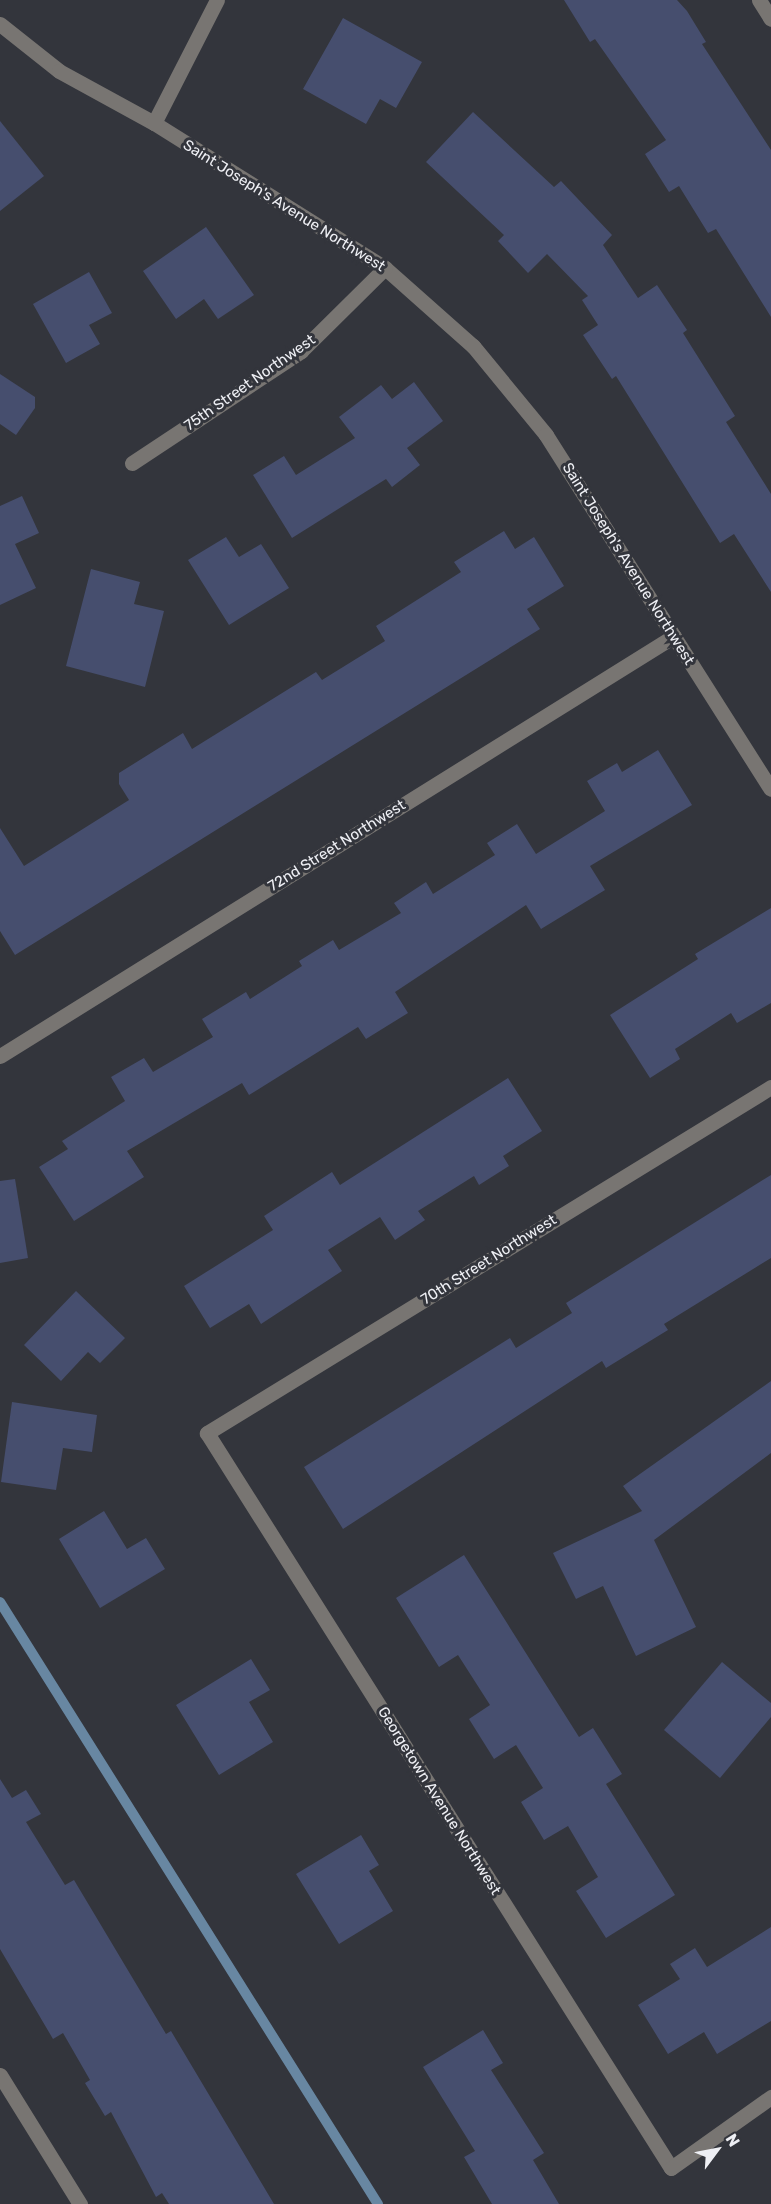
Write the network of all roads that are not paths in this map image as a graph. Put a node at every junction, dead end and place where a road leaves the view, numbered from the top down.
1 (217, 0) edge
2 (759, 0) edge
3 (771, 20) edge
4 (0, 24) edge
5 (153, 123) junction
6 (385, 268) junction
7 (132, 463) dead end
8 (674, 636) junction
9 (771, 789) edge
10 (0, 1056) edge
11 (771, 1088) edge
12 (207, 1433) joint
13 (0, 2075) edge
14 (771, 2097) edge
15 (80, 2204) edge

1 - 5 street
2 - 3 street
4 - 5 street, Saint Joseph's Avenue Northwest
5 - 6 street, Saint Joseph's Avenue Northwest
6 - 7 street, 75th Street Northwest
6 - 8 street, Saint Joseph's Avenue Northwest
8 - 9 street, Saint Joseph's Avenue Northwest
8 - 10 street, 72nd Street Northwest
11 - 12 street, 70th Street Northwest
12 - 14 street, Georgetown Avenue Northwest
13 - 15 street

